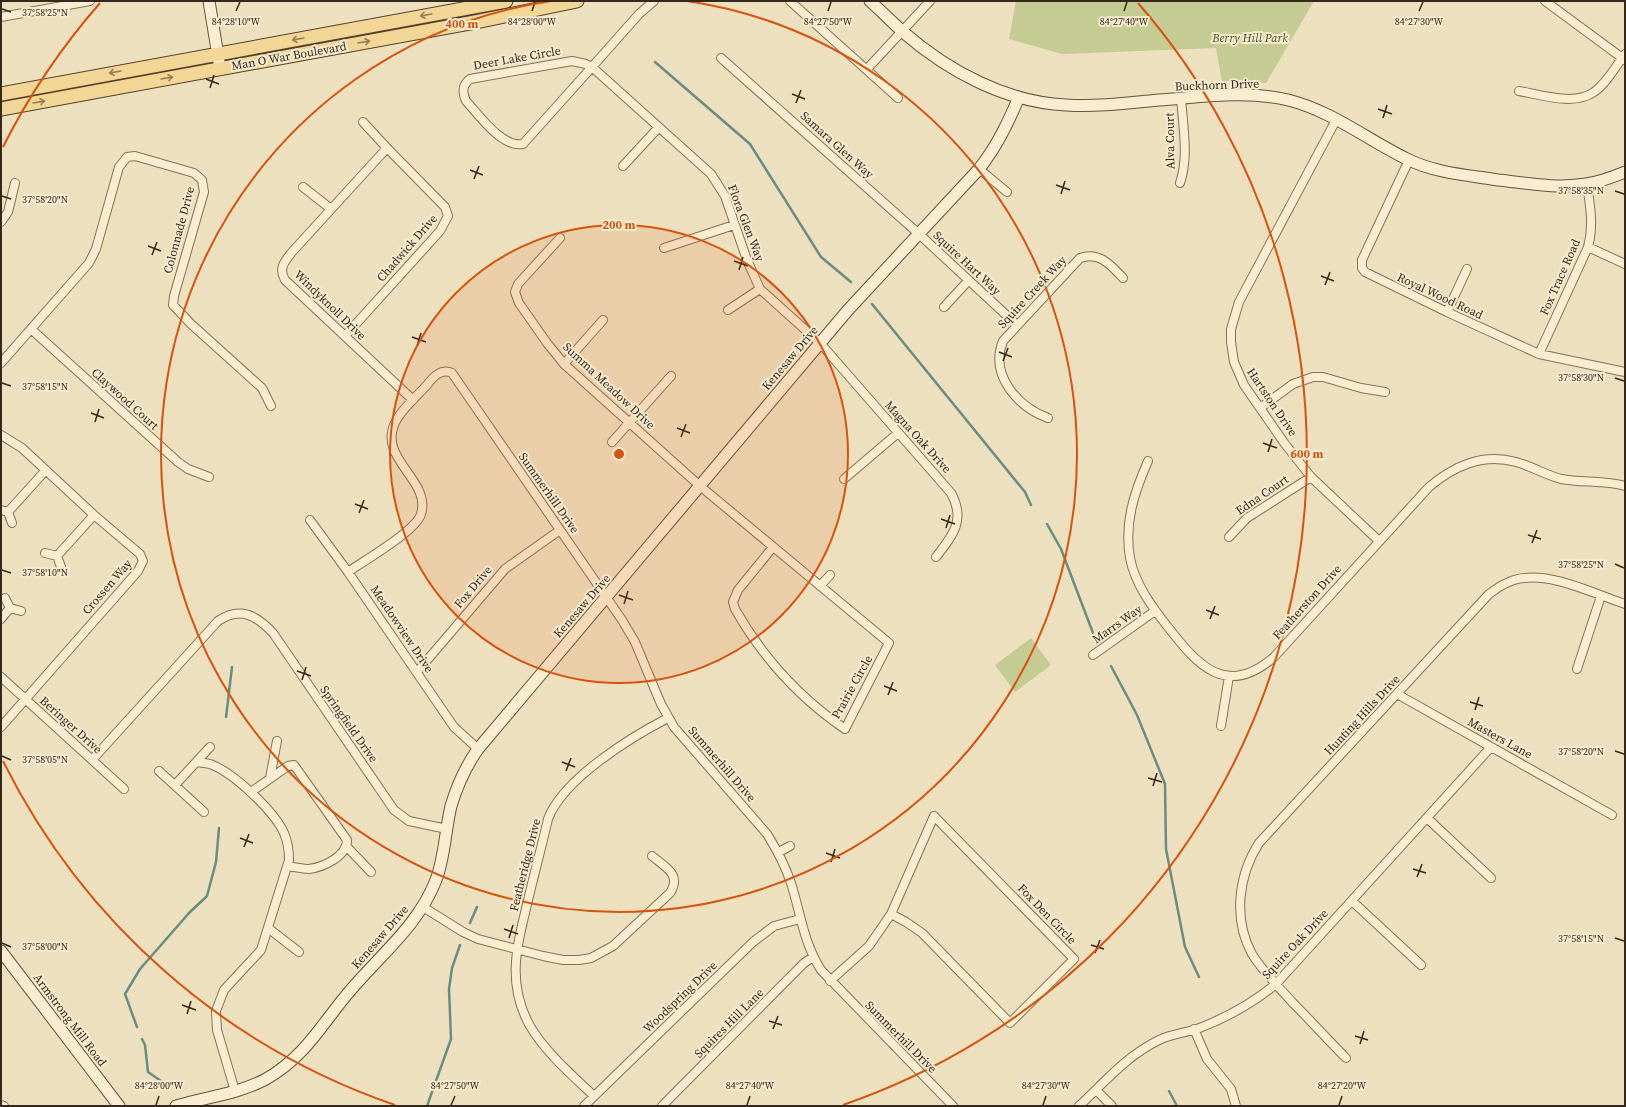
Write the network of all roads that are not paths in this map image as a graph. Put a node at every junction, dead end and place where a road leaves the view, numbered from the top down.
1 (90, 1) edge
2 (209, 1) edge
3 (506, 1) edge
4 (577, 1) edge
5 (654, 1) edge
6 (790, 1) edge
7 (870, 1) edge
8 (930, 1) edge
9 (1545, 1) edge
10 (1, 17) edge
11 (903, 32) junction
12 (218, 53) junction
13 (1624, 57) edge
14 (721, 58) dead end
15 (592, 67) junction
16 (220, 68) junction
17 (867, 69) junction
18 (1519, 91) dead end
19 (1, 94) edge
20 (1019, 96) junction
21 (898, 98) dead end
22 (1181, 98) junction
23 (1, 109) edge
24 (1336, 120) junction
25 (363, 122) dead end
26 (659, 127) junction
27 (387, 148) junction
28 (1409, 160) junction
29 (623, 166) dead end
30 (979, 169) junction
31 (1625, 172) edge
32 (16, 183) dead end
33 (1180, 183) dead end
34 (1587, 184) junction
35 (303, 186) dead end
36 (1007, 192) dead end
37 (331, 209) junction
38 (1, 222) edge
39 (734, 225) junction
40 (919, 234) junction
41 (560, 238) dead end
42 (1588, 247) junction
43 (664, 248) dead end
44 (1625, 264) edge
45 (1467, 270) dead end
46 (1123, 278) dead end
47 (968, 281) junction
48 (760, 288) junction
49 (944, 307) dead end
50 (728, 310) dead end
51 (1447, 312) junction
52 (603, 320) dead end
53 (1017, 325) junction
54 (32, 329) junction
55 (345, 336) junction
56 (820, 344) junction
57 (1539, 354) junction
58 (1, 363) edge
59 (564, 364) junction
60 (1625, 372) edge
61 (671, 376) dead end
62 (1385, 392) dead end
63 (413, 400) junction
64 (271, 406) dead end
65 (1260, 408) junction
66 (1048, 418) dead end
67 (630, 422) junction
68 (898, 433) junction
69 (1, 435) edge
70 (612, 442) dead end
71 (1148, 461) dead end
72 (46, 470) junction
73 (209, 477) dead end
74 (1311, 477) junction
75 (844, 479) dead end
76 (700, 486) junction
77 (1625, 486) edge
78 (4, 511) edge
79 (94, 515) junction
80 (310, 520) dead end
81 (12, 523) dead end
82 (560, 530) junction
83 (1229, 537) dead end
84 (1379, 541) junction
85 (773, 547) junction
86 (45, 553) dead end
87 (57, 556) junction
88 (936, 557) dead end
89 (61, 567) dead end
90 (348, 572) junction
91 (830, 575) dead end
92 (820, 586) junction
93 (1601, 596) junction
94 (5, 598) dead end
95 (607, 598) junction
96 (1625, 604) edge
97 (10, 608) junction
98 (22, 611) dead end
99 (1155, 611) junction
100 (1, 619) edge
101 (1093, 655) dead end
102 (1578, 669) dead end
103 (417, 672) junction
104 (1229, 676) junction
105 (1, 677) edge
106 (1397, 694) junction
107 (25, 699) junction
108 (668, 718) junction
109 (1221, 726) dead end
110 (1, 727) edge
111 (277, 741) dead end
112 (210, 747) dead end
113 (1491, 747) junction
114 (478, 749) junction
115 (92, 760) junction
116 (198, 762) junction
117 (159, 771) dead end
118 (270, 778) junction
119 (175, 785) junction
120 (124, 790) dead end
121 (251, 792) junction
122 (204, 812) dead end
123 (1612, 815) dead end
124 (1427, 818) junction
125 (447, 829) junction
126 (790, 846) dead end
127 (347, 847) junction
128 (778, 852) junction
129 (652, 856) dead end
130 (287, 866) junction
131 (370, 872) dead end
132 (1491, 878) dead end
133 (1352, 900) junction
134 (423, 907) junction
135 (891, 914) junction
136 (800, 919) junction
137 (268, 928) junction
138 (516, 949) junction
139 (1, 951) edge
140 (299, 952) dead end
141 (813, 957) junction
142 (1421, 964) dead end
143 (830, 981) junction
144 (1276, 984) junction
145 (1194, 1029) junction
146 (1346, 1058) dead end
147 (1096, 1090) junction
148 (236, 1091) junction
149 (594, 1096) junction
150 (1, 1105) edge
151 (4, 1106) edge
152 (119, 1106) edge
153 (176, 1106) edge
154 (584, 1106) edge
155 (662, 1106) edge
156 (953, 1106) edge
157 (1079, 1106) edge
158 (1112, 1106) edge
159 (1236, 1106) edge

1 - 10 street
2 - 12 street
3 -> 12 main road, Man O War Boulevard
16 -> 4 main road, Man O War Boulevard
5 - 15 street
6 - 17 street
7 - 11 street, Buckhorn Drive
8 - 11 street
9 - 13 street
11 - 17 street
11 - 20 street, Buckhorn Drive
12 - 16 street
12 -> 19 main road, Man O War Boulevard
13 - 18 street
14 - 40 street, Samara Glen Way
15 - 15 street, Deer Lake Circle
15 - 26 street, Flora Glen Way
23 -> 16 main road, Man O War Boulevard
17 - 21 street
20 - 22 street, Buckhorn Drive
20 - 30 street, Kenesaw Drive
22 - 24 street, Buckhorn Drive
22 - 33 street, Alva Court
24 - 28 street, Buckhorn Drive
24 - 65 street, Hartston Drive
25 - 27 street, Chadwick Drive
26 - 29 street
26 - 39 street, Flora Glen Way
27 - 37 street, Windyknoll Drive
27 - 55 street, Chadwick Drive
28 - 34 street, Buckhorn Drive
28 - 51 street, Royal Wood Road
30 - 36 street
30 - 40 street, Kenesaw Drive
31 - 34 street, Buckhorn Drive
32 - 38 street
34 - 42 street, Fox Trace Road
35 - 37 street
37 - 55 street, Windyknoll Drive
39 - 43 street
39 - 48 street, Flora Glen Way
40 - 47 street, Squire Hart Way
40 - 56 street, Kenesaw Drive
41 - 59 street, Summa Meadow Drive
42 - 44 street
42 - 57 street, Fox Trace Road
45 - 51 street
46 - 53 street, Squire Creek Way
47 - 49 street
47 - 53 street, Squire Hart Way
48 - 50 street
48 - 56 street, Flora Glen Way
51 - 57 street, Royal Wood Road
52 - 59 street
53 - 66 street, Squire Creek Way
54 - 58 street, Colonnade Drive
54 - 64 street, Colonnade Drive
54 - 73 street, Claywood Court
55 - 63 street, Windyknoll Drive
56 - 68 street, Magna Oak Drive
56 - 76 street, Kenesaw Drive
57 - 60 street, Royal Wood Road
59 - 67 street, Summa Meadow Drive
61 - 67 street
62 - 65 street
63 - 82 street, Summerhill Drive
63 - 90 street, Summerhill Drive
65 - 74 street, Hartston Drive
67 - 70 street
67 - 76 street, Summa Meadow Drive
68 - 75 street
68 - 88 street, Magna Oak Drive
69 - 72 street, Crossen Way
71 - 99 street, Featherston Drive
72 - 78 street
72 - 79 street, Crossen Way
74 - 83 street, Edna Court
74 - 84 street, Hartston Drive
76 - 85 street, Prairie Circle
76 - 95 street, Kenesaw Drive
77 - 84 street, Featherston Drive
78 - 81 street
79 - 87 street
79 - 107 street, Crossen Way
80 - 90 street, Meadowview Drive
82 - 95 street, Summerhill Drive
82 - 103 street, Fox Drive
84 - 104 street, Featherston Drive
85 - 92 street, Prairie Circle
85 - 92 street, Prairie Circle
86 - 87 street
87 - 89 street
90 - 103 street, Meadowview Drive
91 - 92 street
93 - 96 street, Hunting Hills Drive
93 - 102 street
93 - 106 street, Hunting Hills Drive
94 - 97 street
95 - 108 street, Summerhill Drive
95 - 114 street, Kenesaw Drive
97 - 98 street
97 - 100 street
99 - 101 street, Marrs Way
99 - 104 street, Featherston Drive
103 - 114 street, Meadowview Drive
104 - 109 street
105 - 107 street, Beringer Drive
106 - 113 street, Masters Lane
106 - 144 street, Hunting Hills Drive
107 - 110 street, Crossen Way
107 - 115 street, Beringer Drive
108 - 128 street, Summerhill Drive
108 - 138 street, Featheridge Drive
111 - 118 street
112 - 116 street
113 - 123 street, Masters Lane
113 - 124 street, Squire Oak Drive
114 - 125 street, Kenesaw Drive
115 - 120 street, Beringer Drive
115 - 125 street, Springfield Drive
116 - 119 street
116 - 121 street
117 - 119 street
118 - 121 street
118 - 127 street
119 - 122 street
121 - 130 street
124 - 132 street
124 - 133 street, Squire Oak Drive
125 - 134 street, Kenesaw Drive
126 - 128 street
127 - 130 street
127 - 131 street
128 - 136 street, Summerhill Drive
129 - 138 street
130 - 137 street
133 - 142 street
133 - 144 street, Squire Oak Drive
134 - 138 street
134 - 148 street, Kenesaw Drive
135 - 135 street, Fox Den Circle
135 - 143 street, Fox Den Circle
136 - 141 street, Summerhill Drive
136 - 149 street, Woodspring Drive
137 - 140 street
137 - 148 street
138 - 149 street, Featheridge Drive
139 - 152 street, Armstrong Mill Road
141 - 143 street, Summerhill Drive
141 - 155 street, Squires Hill Lane
143 - 156 street, Summerhill Drive
144 - 145 street, Squire Oak Drive
144 - 146 street, Hunting Hills Drive
145 - 147 street, Squire Oak Drive
145 - 159 street
147 - 157 street, Squire Oak Drive
147 - 158 street
148 - 153 street, Kenesaw Drive
149 - 154 street, Woodspring Drive
150 - 151 street

